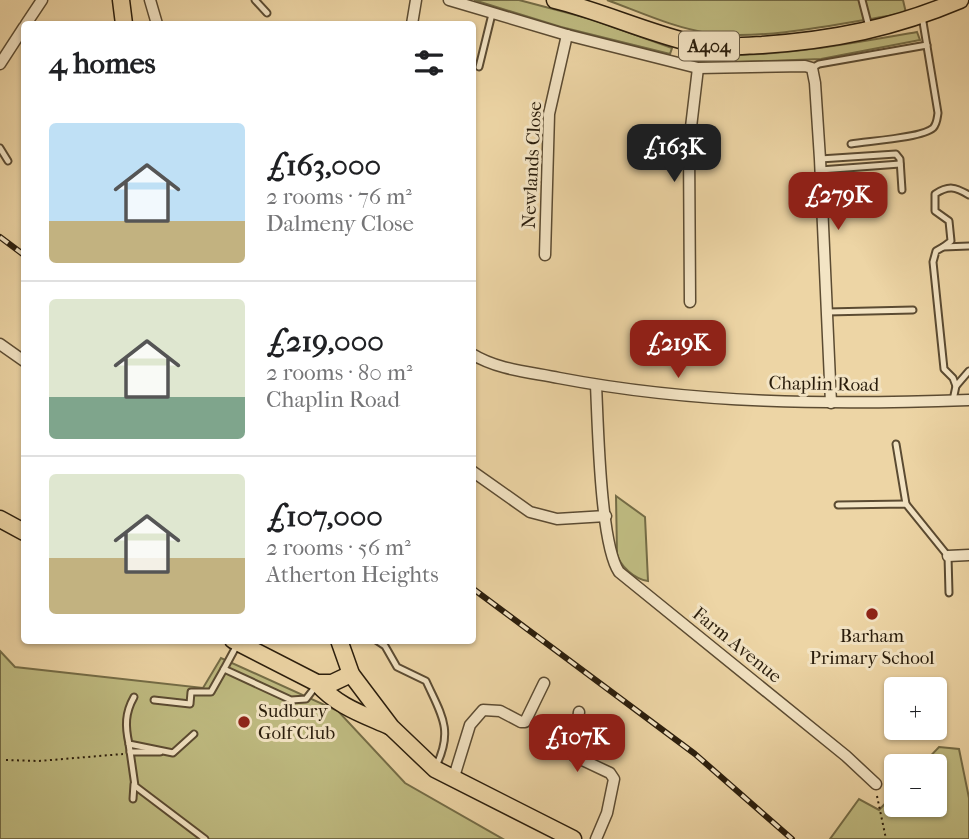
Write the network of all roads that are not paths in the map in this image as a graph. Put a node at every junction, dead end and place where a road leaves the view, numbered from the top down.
1 (42, 0) edge
2 (121, 0) edge
3 (150, 0) edge
4 (255, 0) edge
5 (416, 0) edge
6 (449, 0) edge
7 (555, 0) edge
8 (862, 0) edge
9 (960, 0) edge
10 (267, 13) dead end
11 (492, 14) junction
12 (922, 16) junction
13 (28, 21) edge
14 (124, 21) edge
15 (156, 21) edge
16 (412, 21) edge
17 (870, 30) junction
18 (21, 32) edge
19 (567, 35) junction
20 (688, 43) junction
21 (928, 45) junction
22 (683, 63) junction
23 (0, 64) edge
24 (479, 66) dead end
25 (698, 68) junction
26 (811, 68) junction
27 (851, 144) dead end
28 (0, 148) edge
29 (8, 161) dead end
30 (820, 164) junction
31 (900, 164) junction
32 (902, 190) dead end
33 (969, 195) edge
34 (969, 246) edge
35 (943, 247) junction
36 (545, 255) dead end
37 (690, 302) dead end
38 (913, 310) dead end
39 (827, 312) junction
40 (0, 344) edge
41 (476, 356) edge
42 (21, 359) edge
43 (969, 371) edge
44 (596, 385) junction
45 (956, 386) junction
46 (953, 400) junction
47 (969, 400) edge
48 (831, 403) junction
49 (896, 443) dead end
50 (476, 474) edge
51 (906, 504) junction
52 (838, 505) dead end
53 (606, 516) junction
54 (0, 519) edge
55 (21, 530) edge
56 (969, 555) edge
57 (948, 556) junction
58 (949, 593) dead end
59 (234, 644) edge
60 (239, 644) edge
61 (340, 644) edge
62 (382, 644) edge
63 (224, 669) junction
64 (351, 674) junction
65 (317, 683) junction
66 (544, 683) dead end
67 (134, 697) dead end
68 (154, 700) dead end
69 (579, 712) dead end
70 (391, 727) junction
71 (194, 734) dead end
72 (129, 744) junction
73 (129, 753) junction
74 (173, 753) junction
75 (435, 769) junction
76 (453, 780) junction
77 (134, 781) junction
78 (876, 784) road end
79 (133, 799) dead end
80 (205, 839) edge
81 (573, 839) edge
82 (596, 839) edge

1 - 13 street
2 - 14 main road
3 - 15 street
4 - 10 lane
5 - 16 street
6 - 11 street
7 - 20 main road, A404
8 - 17 lane
9 - 12 main road, A404
11 - 19 street
11 - 24 lane
12 - 17 main road, A404
12 - 21 lane
17 - 20 main road, A404
18 - 23 street
19 - 22 street
19 - 36 street, Newlands Close
20 - 22 lane
21 - 26 lane
21 - 27 lane
22 - 25 street
25 - 26 street
25 - 37 street
26 - 30 street
28 - 29 lane
30 - 31 lane
30 - 31 lane
30 - 39 street
31 - 32 lane
33 - 35 lane
34 - 35 lane
35 - 45 lane
38 - 39 lane
39 - 48 street
40 - 42 street
41 - 44 street, Chaplin Road
43 - 45 lane
44 - 48 street, Chaplin Road
44 - 53 street, Farm Avenue
45 - 46 lane
46 - 47 street, Chaplin Road
46 - 48 street, Chaplin Road
49 - 51 lane
50 - 53 street
51 - 52 lane
51 - 57 lane
53 - 78 street, Farm Avenue
54 - 55 main road
56 - 57 street
57 - 58 lane
59 - 63 lane
60 - 65 main road
61 - 64 main road
62 - 75 lane
63 - 65 lane
63 - 68 lane
64 - 65 main road
64 - 70 main road
65 - 70 main road
66 - 76 street
67 - 72 lane
69 - 82 street
70 - 75 main road
71 - 74 lane
72 - 73 lane
72 - 74 lane
73 - 74 lane
73 - 77 lane
75 - 76 main road
76 - 81 main road
77 - 79 lane
77 - 80 lane

